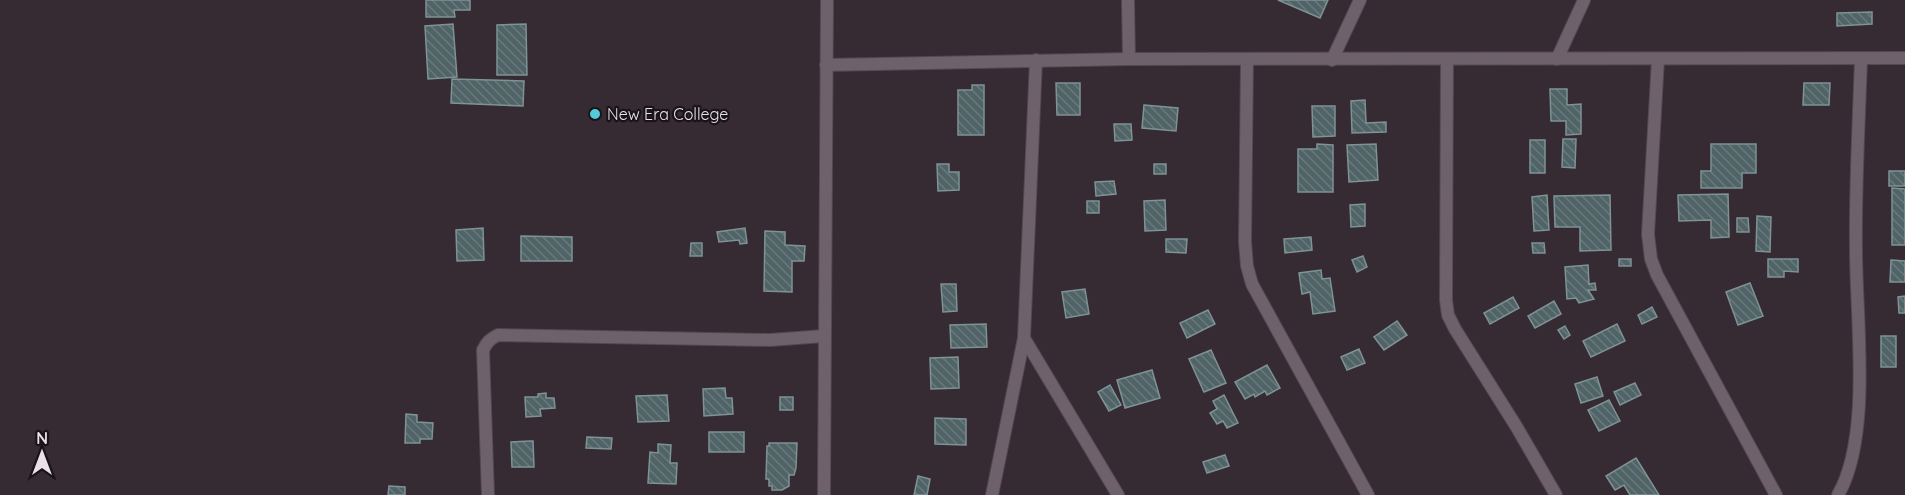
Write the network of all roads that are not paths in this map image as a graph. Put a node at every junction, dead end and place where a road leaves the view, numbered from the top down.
1 (827, 0) edge
2 (1128, 0) edge
3 (1360, 0) edge
4 (1584, 0) edge
5 (1861, 58) junction
6 (1905, 58) edge
7 (1129, 59) junction
8 (1447, 59) junction
9 (1557, 59) junction
10 (1658, 59) junction
11 (1036, 60) junction
12 (1247, 60) junction
13 (1332, 60) junction
14 (826, 65) junction
15 (824, 336) junction
16 (1024, 338) junction
17 (488, 495) edge
18 (824, 495) edge
19 (992, 495) edge
20 (1118, 495) edge
21 (1368, 495) edge
22 (1556, 495) edge
23 (1776, 495) edge
24 (1838, 495) edge

1 - 14 street
2 - 7 street
3 - 13 street
4 - 9 street
5 - 6 street
5 - 10 street
5 - 24 street
7 - 11 street
7 - 12 street
8 - 9 street
8 - 13 street
8 - 22 street
9 - 10 street
10 - 23 street
11 - 14 street
11 - 16 street
12 - 13 street
12 - 21 street
14 - 15 street
15 - 17 street
15 - 18 street
16 - 19 street
16 - 20 street

